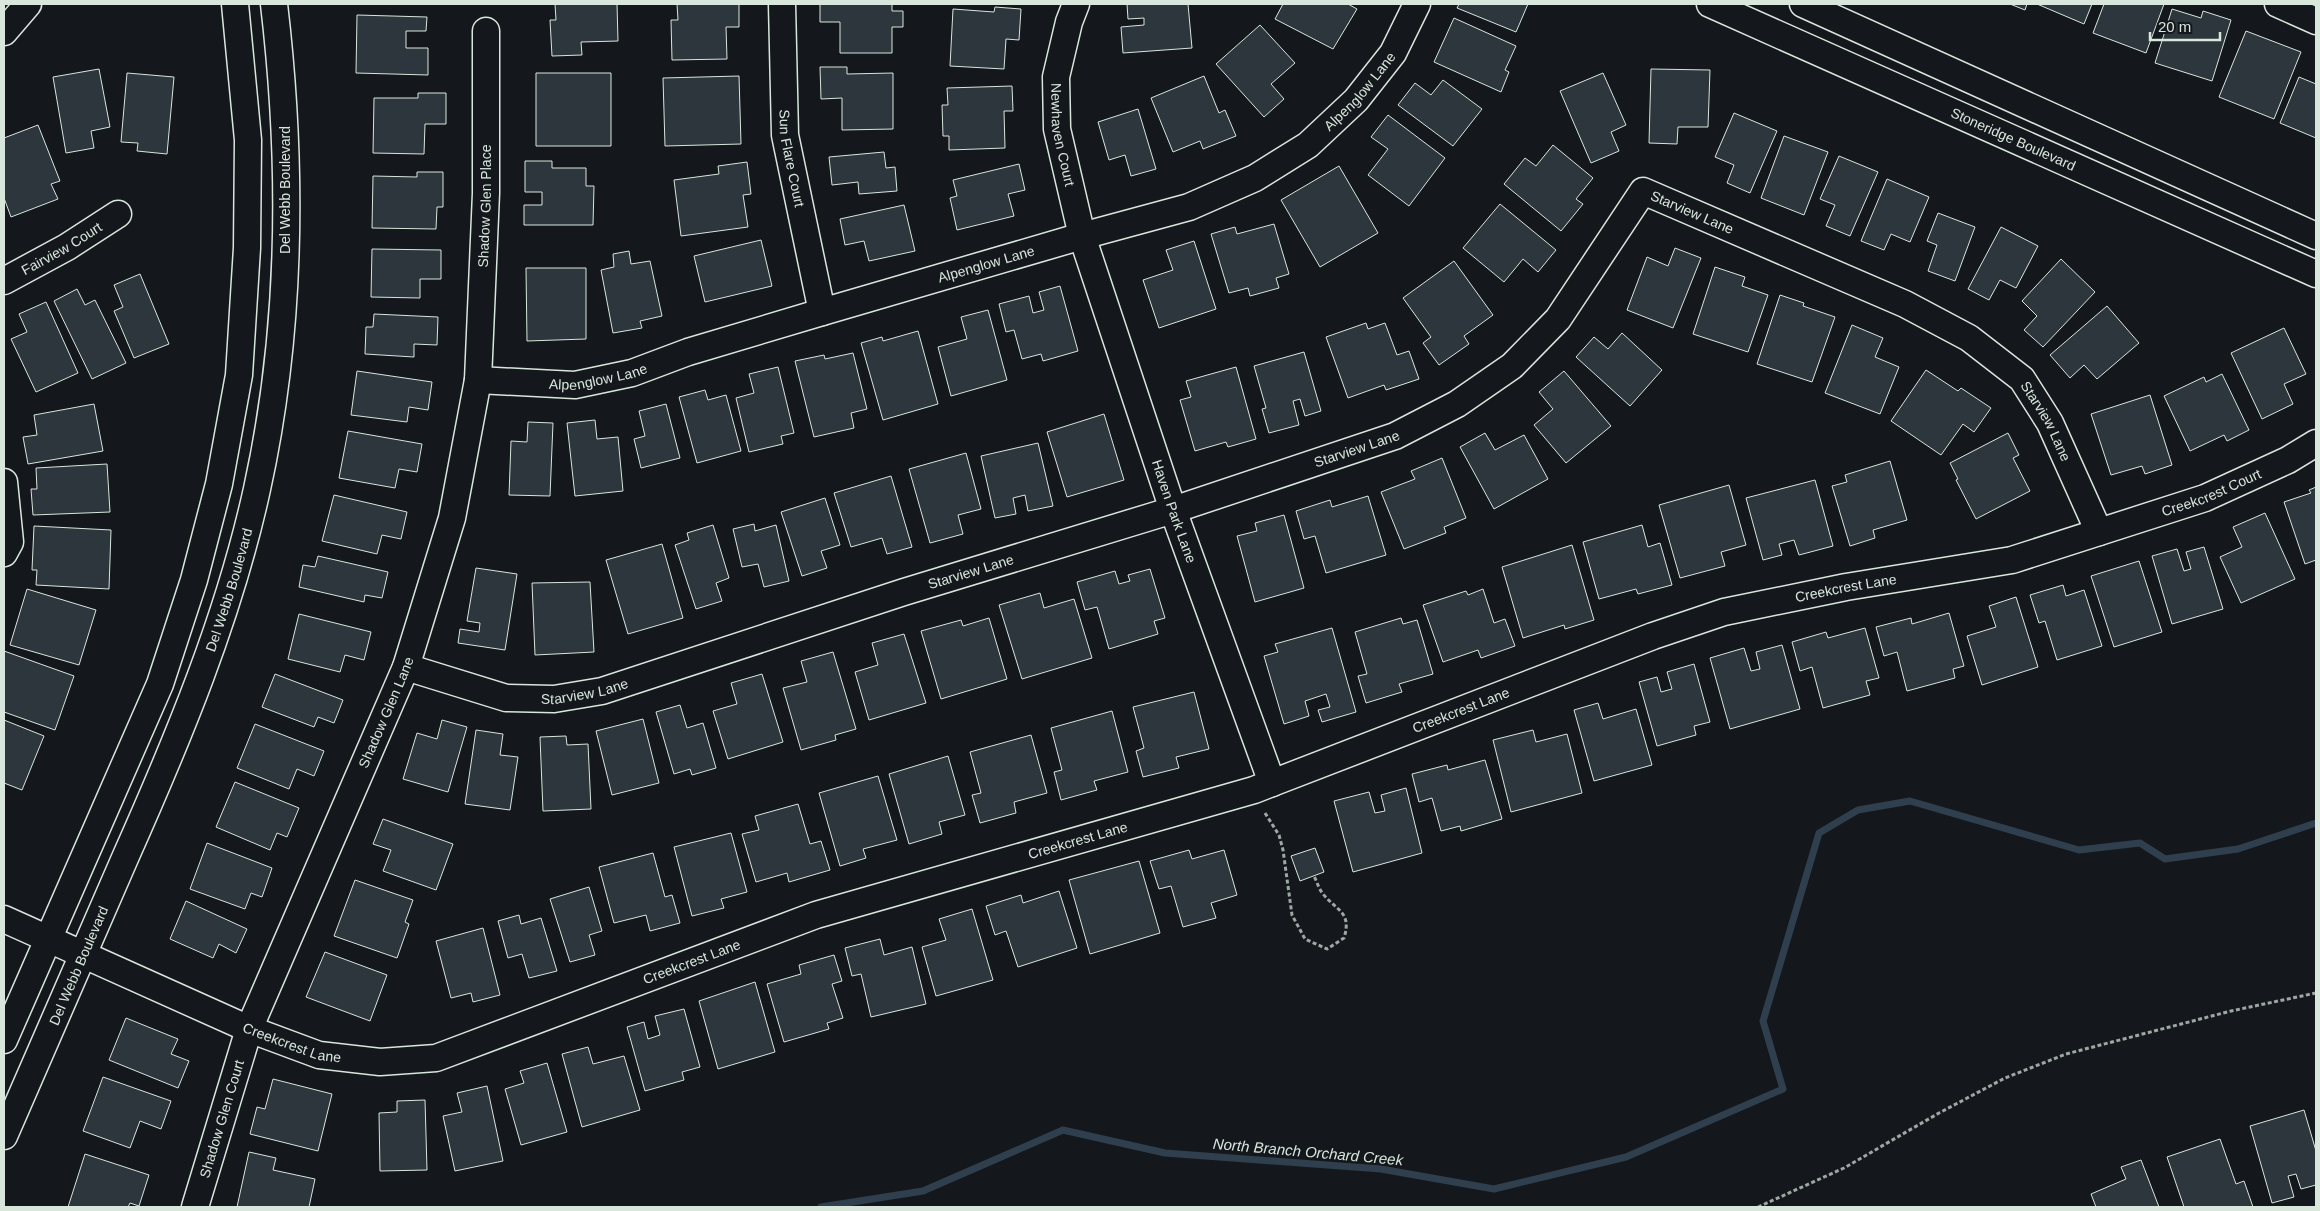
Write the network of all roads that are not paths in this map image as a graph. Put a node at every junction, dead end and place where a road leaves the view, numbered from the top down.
1 (28, 4) edge
2 (236, 4) edge
3 (274, 4) edge
4 (782, 4) edge
5 (1076, 4) edge
6 (1417, 4) edge
7 (1710, 4) edge
8 (1803, 4) edge
9 (2278, 4) edge
10 (2316, 21) edge
11 (486, 31) dead end
12 (4, 32) edge
13 (118, 214) dead end
14 (1082, 236) junction
15 (2316, 236) edge
16 (2316, 274) edge
17 (4, 281) edge
18 (822, 312) junction
19 (478, 380) junction
20 (2316, 442) edge
21 (4, 482) edge
22 (1173, 510) junction
23 (2099, 532) junction
24 (4, 553) edge
25 (406, 667) junction
26 (1263, 786) junction
27 (4, 919) edge
28 (65, 946) junction
29 (249, 1029) junction
30 (4, 1040) edge
31 (4, 1136) edge
32 (195, 1207) edge

1 - 12 street
2 - 28 street, Del Webb Boulevard
3 - 28 street, Del Webb Boulevard
4 - 18 street, Sun Flare Court
5 - 14 street, Newhaven Court
6 - 14 street, Alpenglow Lane
7 - 16 street, Stoneridge Boulevard
8 - 15 street
9 - 10 street
11 - 19 street, Shadow Glen Place
13 - 17 street, Fairview Court
14 - 18 street, Alpenglow Lane
14 - 22 street, Haven Park Lane
18 - 19 street, Alpenglow Lane
19 - 25 street, Shadow Glen Lane
20 - 23 street, Creekcrest Court
21 - 24 street
22 - 23 street, Starview Lane
22 - 25 street, Starview Lane
22 - 26 street, Haven Park Lane
23 - 26 street, Creekcrest Lane
25 - 29 street, Shadow Glen Lane
26 - 29 street, Creekcrest Lane
27 - 28 street, Creekcrest Lane
28 - 29 street, Creekcrest Lane
28 - 30 street, Del Webb Boulevard
28 - 31 street, Del Webb Boulevard
29 - 32 street, Shadow Glen Court

